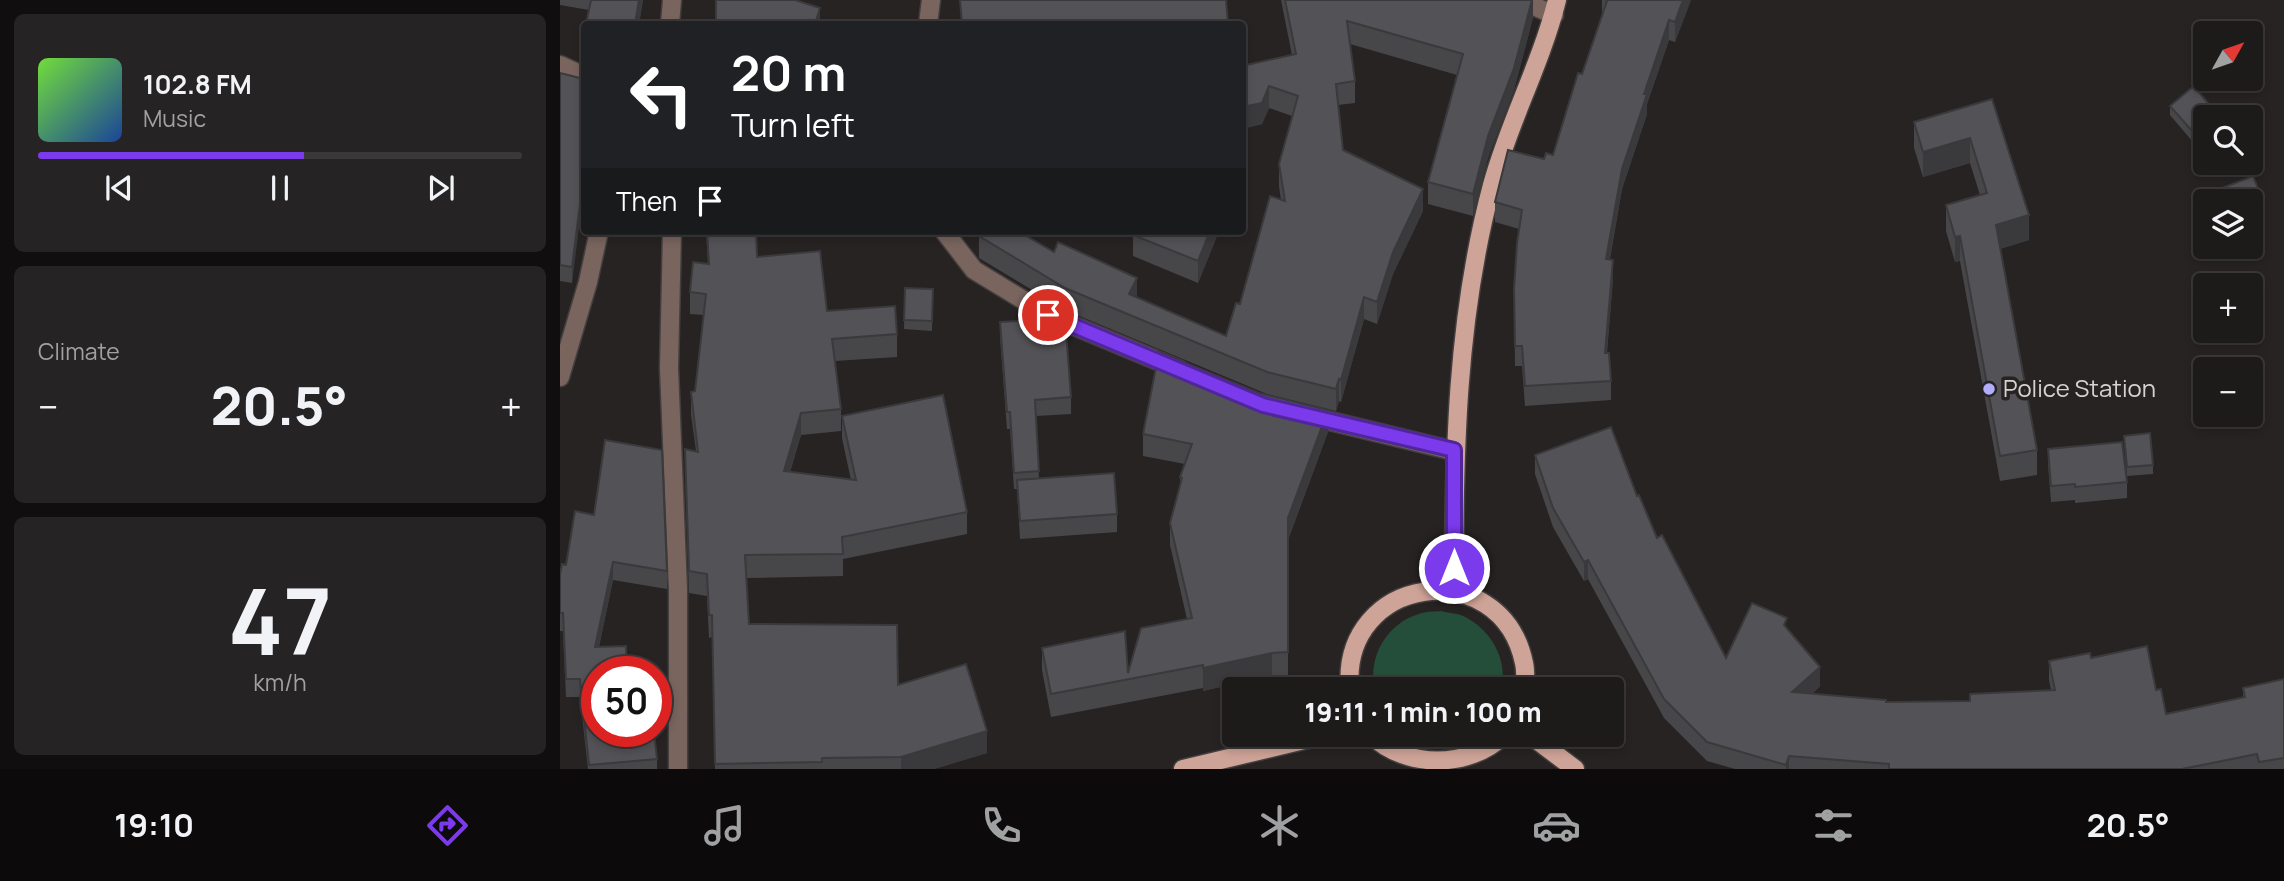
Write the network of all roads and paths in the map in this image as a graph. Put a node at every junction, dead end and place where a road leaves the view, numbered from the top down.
1 (672, 0) edge
2 (931, 0) edge
3 (1520, 0) edge
4 (1555, 7) edge
5 (670, 21) edge
6 (928, 21) edge
7 (560, 65) edge
8 (581, 75) edge
9 (598, 235) edge
10 (672, 235) edge
11 (947, 235) edge
12 (560, 377) edge
13 (1200, 379) edge
14 (1289, 411) edge
15 (1454, 450) junction
16 (1454, 592) junction
17 (1349, 677) edge
18 (1525, 677) edge
19 (1280, 747) edge
20 (1381, 747) edge
21 (1493, 747) edge
22 (1546, 747) edge
23 (1469, 765) edge
24 (1209, 766) edge
25 (678, 769) edge
26 (1183, 769) edge
27 (1575, 769) edge

1 - 5 street
2 - 6 street
3 - 4 street
4 - 15 main road
7 - 8 street
9 - 12 street
10 - 25 street
11 - 13 street
14 - 15 street
15 - 16 main road
16 - 17 main road
16 - 18 main road
19 - 24 main road
20 - 23 main road
21 - 23 main road
22 - 27 main road
24 - 26 main road

